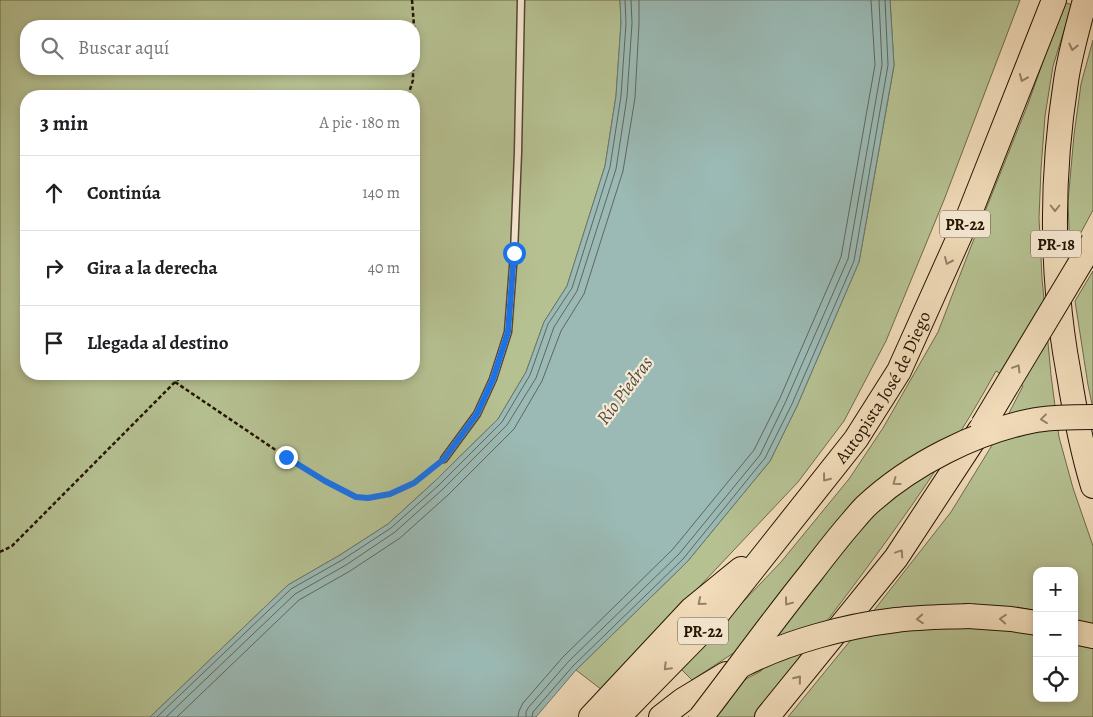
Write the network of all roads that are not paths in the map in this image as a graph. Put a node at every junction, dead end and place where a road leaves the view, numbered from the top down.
1 (521, 0) edge
2 (1054, 0) edge
3 (1085, 0) edge
4 (1093, 242) edge
5 (1093, 417) edge
6 (444, 459) road end
7 (1093, 486) edge
8 (779, 538) junction
9 (1033, 622) edge
10 (1078, 633) edge
11 (1093, 636) edge
12 (591, 717) edge
13 (618, 717) edge
14 (661, 717) edge
15 (701, 717) edge
16 (767, 717) edge

1 - 6 lane
2 -> 8 highway, Autopista José de Diego / PR-22
3 -> 7 highway, PR-18
16 -> 4 highway, bridge
5 -> 15 highway, bridge
8 -> 12 highway
8 -> 13 highway, Autopista José de Diego / PR-22
9 -> 14 highway, bridge
10 - 11 highway

